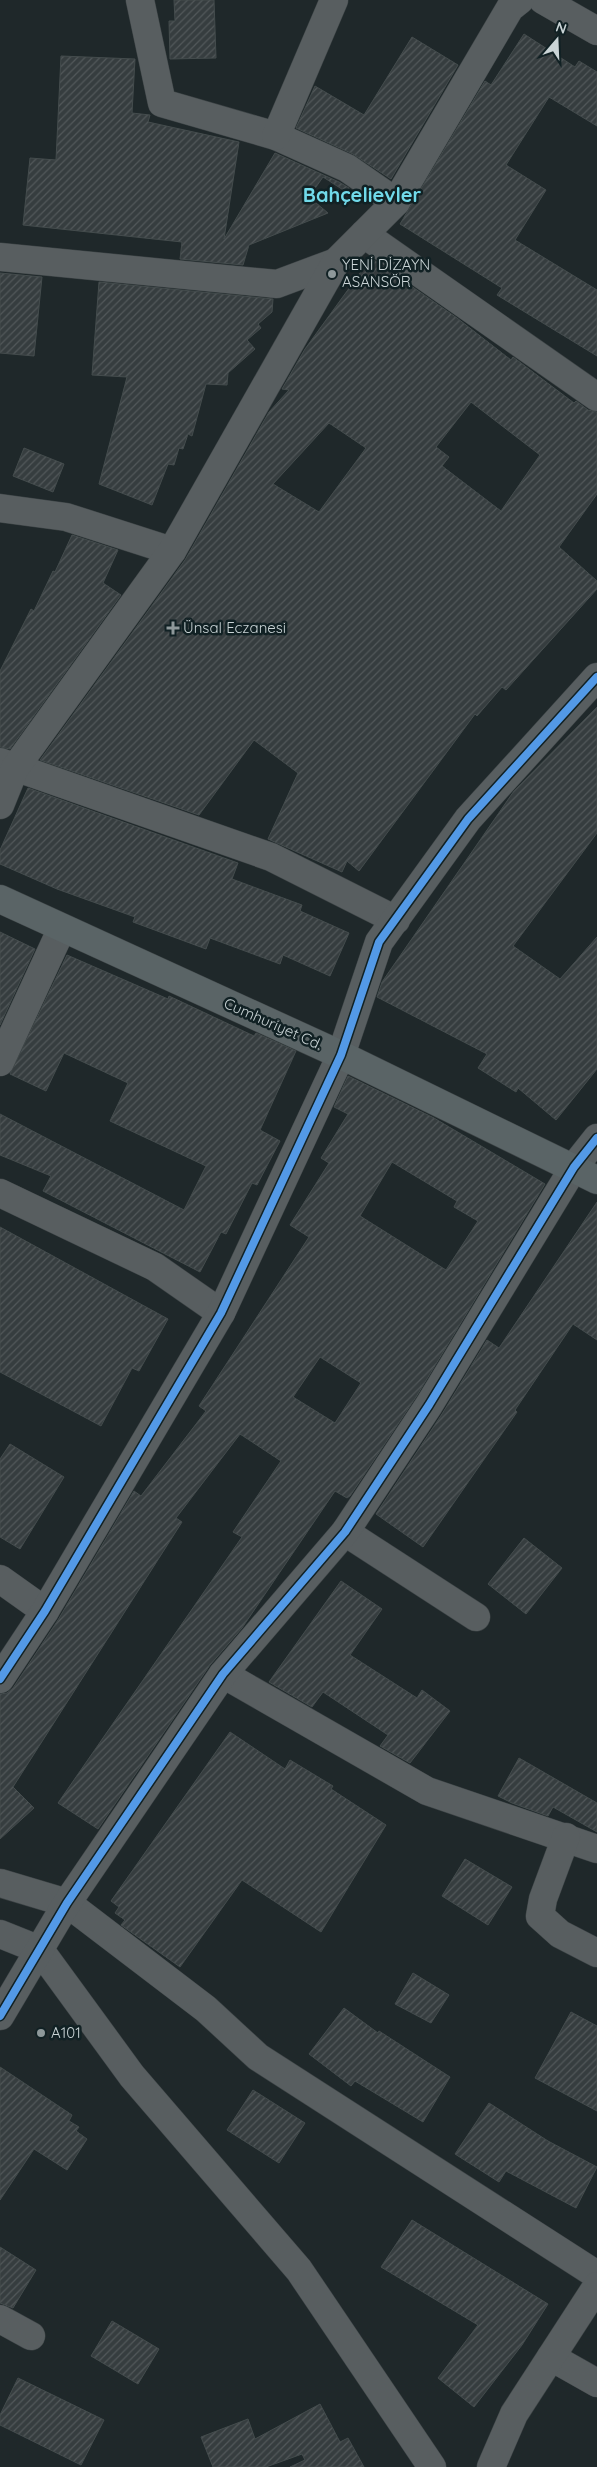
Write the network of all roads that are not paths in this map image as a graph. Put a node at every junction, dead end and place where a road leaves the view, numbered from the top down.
1 (140, 0) edge
2 (334, 0) edge
3 (520, 0) edge
4 (543, 0) edge
5 (597, 31) edge
6 (276, 136) junction
7 (396, 202) junction
8 (364, 234) junction
9 (0, 257) edge
10 (336, 262) junction
11 (597, 397) edge
12 (0, 508) edge
13 (172, 551) junction
14 (597, 677) edge
15 (8, 765) edge
16 (0, 805) edge
17 (0, 899) edge
18 (396, 920) junction
19 (62, 928) junction
20 (341, 1055) junction
21 (0, 1062) edge
22 (597, 1138) edge
23 (586, 1174) edge
24 (0, 1193) edge
25 (221, 1313) junction
26 (346, 1532) junction
27 (0, 1579) edge
28 (45, 1611) junction
29 (476, 1617) dead end
30 (223, 1674) junction
31 (0, 1679) edge
32 (566, 1837) junction
33 (597, 1849) edge
34 (0, 1883) edge
35 (67, 1903) junction
36 (0, 1934) edge
37 (40, 1950) junction
38 (597, 1953) edge
39 (0, 2016) edge
40 (597, 2275) edge
41 (597, 2286) edge
42 (0, 2319) edge
43 (31, 2336) dead end
44 (551, 2357) junction
45 (597, 2383) edge
46 (432, 2467) edge
47 (491, 2467) edge

1 - 6 street
2 - 6 street
3 - 7 street
4 - 5 street
6 - 7 street
7 - 8 street
8 - 10 street
8 - 11 street
9 - 10 street
10 - 13 street
12 - 13 street
13 - 15 street
14 - 18 street
15 - 16 street
15 - 18 street
17 - 19 main road, Cumhuriyet Cd.
18 - 20 street
19 - 20 main road, Cumhuriyet Cd.
19 - 21 street
20 - 23 main road, Cumhuriyet Cd.
20 - 25 street
22 - 23 street
23 - 26 street
24 - 25 street
25 - 28 street
26 - 29 street
26 - 30 street
27 - 28 street
28 - 31 street
30 - 32 street
30 - 35 street
32 - 33 street
32 - 38 street
34 - 35 street
35 - 37 street
35 - 40 street
36 - 37 street
37 - 39 street
37 - 46 street
41 - 44 street
42 - 43 street
44 - 45 street
44 - 47 street

